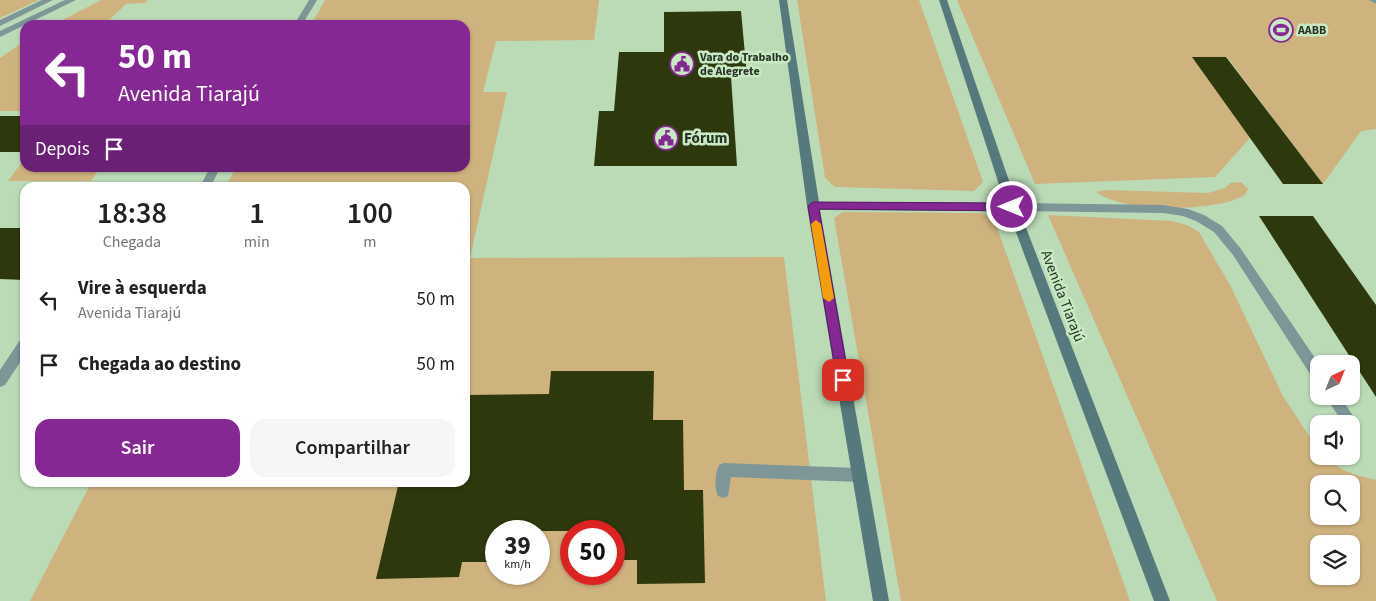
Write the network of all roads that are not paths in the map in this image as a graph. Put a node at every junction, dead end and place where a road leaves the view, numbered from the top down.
1 (49, 0) edge
2 (72, 0) edge
3 (313, 0) edge
4 (783, 0) edge
5 (943, 0) edge
6 (30, 20) edge
7 (301, 20) edge
8 (0, 23) edge
9 (20, 25) edge
10 (0, 34) edge
11 (813, 206) junction
12 (1012, 207) junction
13 (20, 351) edge
14 (1310, 362) edge
15 (0, 381) edge
16 (859, 475) junction
17 (724, 491) dead end
18 (881, 601) edge
19 (1162, 601) edge

1 - 8 street
2 - 6 street
3 - 7 street
4 - 11 main road
5 - 12 main road, Avenida Tiarajú
9 - 10 street
11 - 12 main road
11 - 16 main road
12 - 14 street
12 - 19 main road, Avenida Tiarajú
13 - 15 street
16 - 17 street
16 - 18 main road

